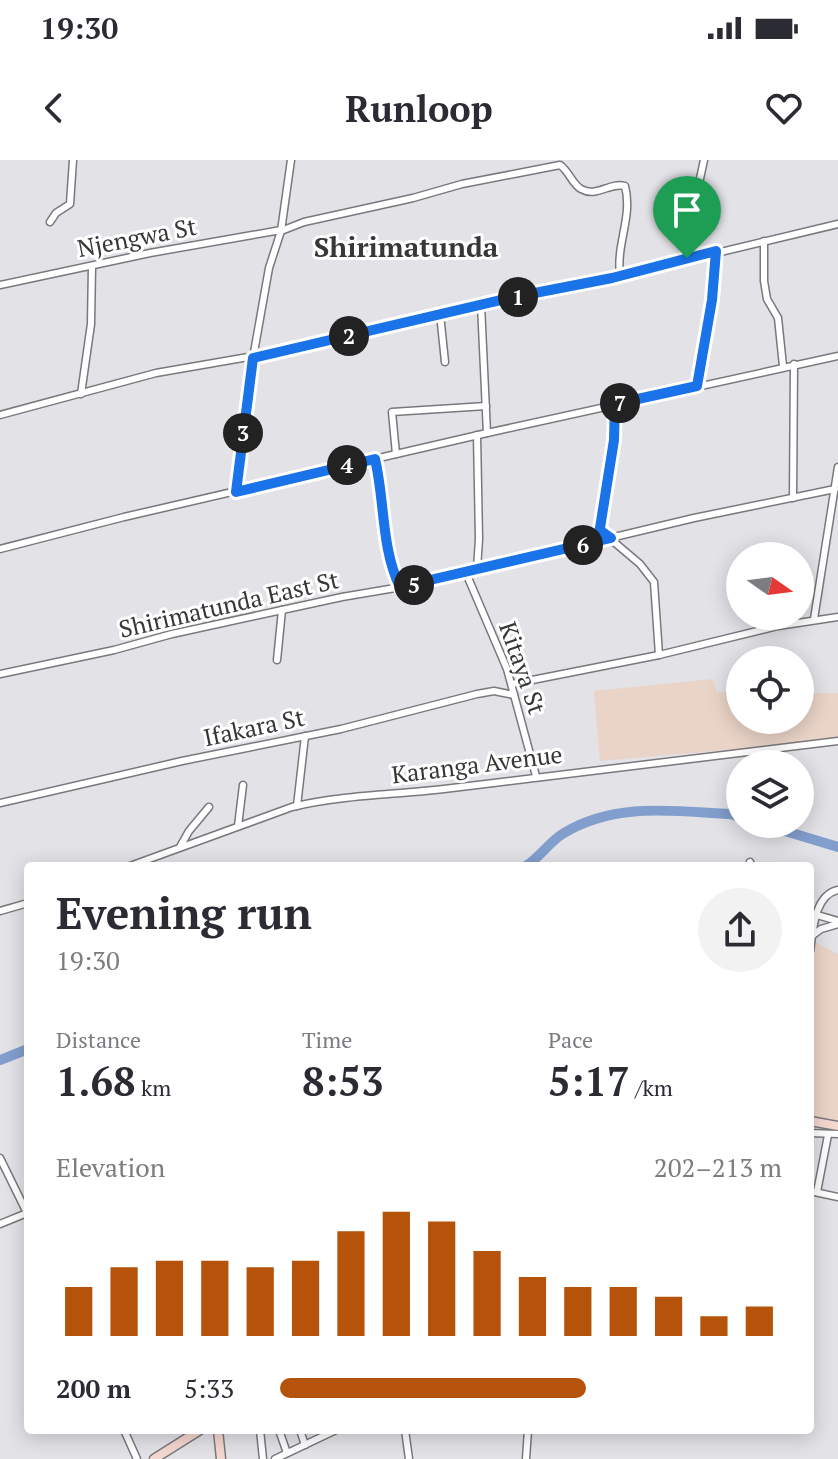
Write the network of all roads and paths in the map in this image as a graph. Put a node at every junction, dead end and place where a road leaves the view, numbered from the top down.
1 (73, 160) edge
2 (291, 160) edge
3 (538, 160) edge
4 (704, 160) edge
5 (538, 169) junction
6 (50, 222) dead end
7 (838, 224) edge
8 (281, 230) junction
9 (764, 241) junction
10 (716, 251) junction
11 (687, 258) junction
12 (92, 266) junction
13 (620, 275) junction
14 (0, 285) edge
15 (481, 305) junction
16 (440, 314) junction
17 (838, 356) edge
18 (254, 357) junction
19 (445, 362) dead end
20 (794, 364) junction
21 (783, 366) junction
22 (697, 386) junction
23 (81, 394) junction
24 (615, 404) junction
25 (486, 406) junction
26 (0, 415) edge
27 (487, 433) junction
28 (477, 435) junction
29 (396, 454) junction
30 (375, 459) junction
31 (838, 467) edge
32 (835, 489) junction
33 (236, 492) junction
34 (793, 498) junction
35 (611, 538) junction
36 (0, 549) edge
37 (477, 569) junction
38 (466, 573) junction
39 (400, 587) junction
40 (282, 610) junction
41 (838, 617) edge
42 (814, 619) joint
43 (767, 630) edge
44 (659, 655) junction
45 (277, 660) dead end
46 (0, 674) edge
47 (512, 684) junction
48 (514, 695) junction
49 (305, 736) junction
50 (838, 741) edge
51 (536, 776) junction
52 (243, 785) dead end
53 (0, 803) edge
54 (297, 806) junction
55 (209, 807) dead end
56 (238, 826) junction
57 (180, 847) junction
58 (141, 862) edge
59 (838, 890) edge
60 (24, 904) edge
61 (0, 911) edge
62 (814, 914) edge
63 (838, 922) edge
64 (814, 934) edge
65 (814, 1122) edge
66 (838, 1126) edge
67 (814, 1133) edge
68 (838, 1134) edge
69 (828, 1135) junction
70 (0, 1158) edge
71 (814, 1188) edge
72 (814, 1192) edge
73 (838, 1197) edge
74 (24, 1206) edge
75 (24, 1215) edge
76 (0, 1224) edge
77 (126, 1434) edge
78 (194, 1434) edge
79 (218, 1434) edge
80 (260, 1434) edge
81 (280, 1434) edge
82 (301, 1434) edge
83 (328, 1434) edge
84 (406, 1434) edge
85 (528, 1434) edge
86 (305, 1445) junction
87 (287, 1453) junction
88 (137, 1459) edge
89 (154, 1459) edge
90 (221, 1459) edge
91 (263, 1459) edge
92 (275, 1459) edge
93 (409, 1459) edge
94 (526, 1459) edge

1 - 6 street
2 - 8 street
3 - 5 street
4 - 11 street
5 - 8 street, Njengwa St
5 - 13 street
7 - 9 street
8 - 12 street, Njengwa St
8 - 18 street
9 - 10 street
9 - 21 street
10 - 11 street
10 - 22 street
11 - 13 street
12 - 14 street, Njengwa St
12 - 23 street
13 - 15 street
15 - 16 street
15 - 25 street
16 - 18 street
16 - 19 street
17 - 20 street
18 - 23 street
18 - 33 street
20 - 21 street
20 - 34 street
21 - 22 street
22 - 24 street
23 - 26 street
24 - 27 street
24 - 35 street
25 - 27 street
25 - 29 street
27 - 28 street
28 - 29 street
28 - 37 street
29 - 30 street
30 - 33 street
30 - 39 street
31 - 32 street
32 - 34 street, Shirimatunda East St
32 - 42 street
33 - 36 street
34 - 35 street, Shirimatunda East St
35 - 37 street, Shirimatunda East St
35 - 44 street
37 - 38 street, Shirimatunda East St
38 - 39 street, Shirimatunda East St
38 - 47 street, Kitaya St
39 - 40 street, Shirimatunda East St
40 - 45 street
40 - 46 street, Shirimatunda East St
41 - 42 street
43 - 44 street
44 - 47 street
47 - 48 street, Kitaya St
48 - 49 street, Ifakara St
48 - 51 street, Kitaya St
49 - 53 street, Ifakara St
49 - 54 street
50 - 51 street, Karanga Avenue
51 - 54 street, Karanga Avenue
52 - 56 street
54 - 56 street, Karanga Avenue
55 - 57 street
56 - 57 street, Karanga Avenue
57 - 58 street, Karanga Avenue
59 - 62 street
60 - 61 street
62 - 63 street
63 - 64 street
65 - 66 street
67 - 69 street
68 - 69 street
69 - 71 street
70 - 74 street
72 - 73 street
75 - 76 street
77 - 88 street
78 - 89 street
79 - 90 street
80 - 91 street
81 - 87 street
82 - 86 street
83 - 86 street
84 - 93 street
85 - 94 street
86 - 87 street
87 - 92 street

